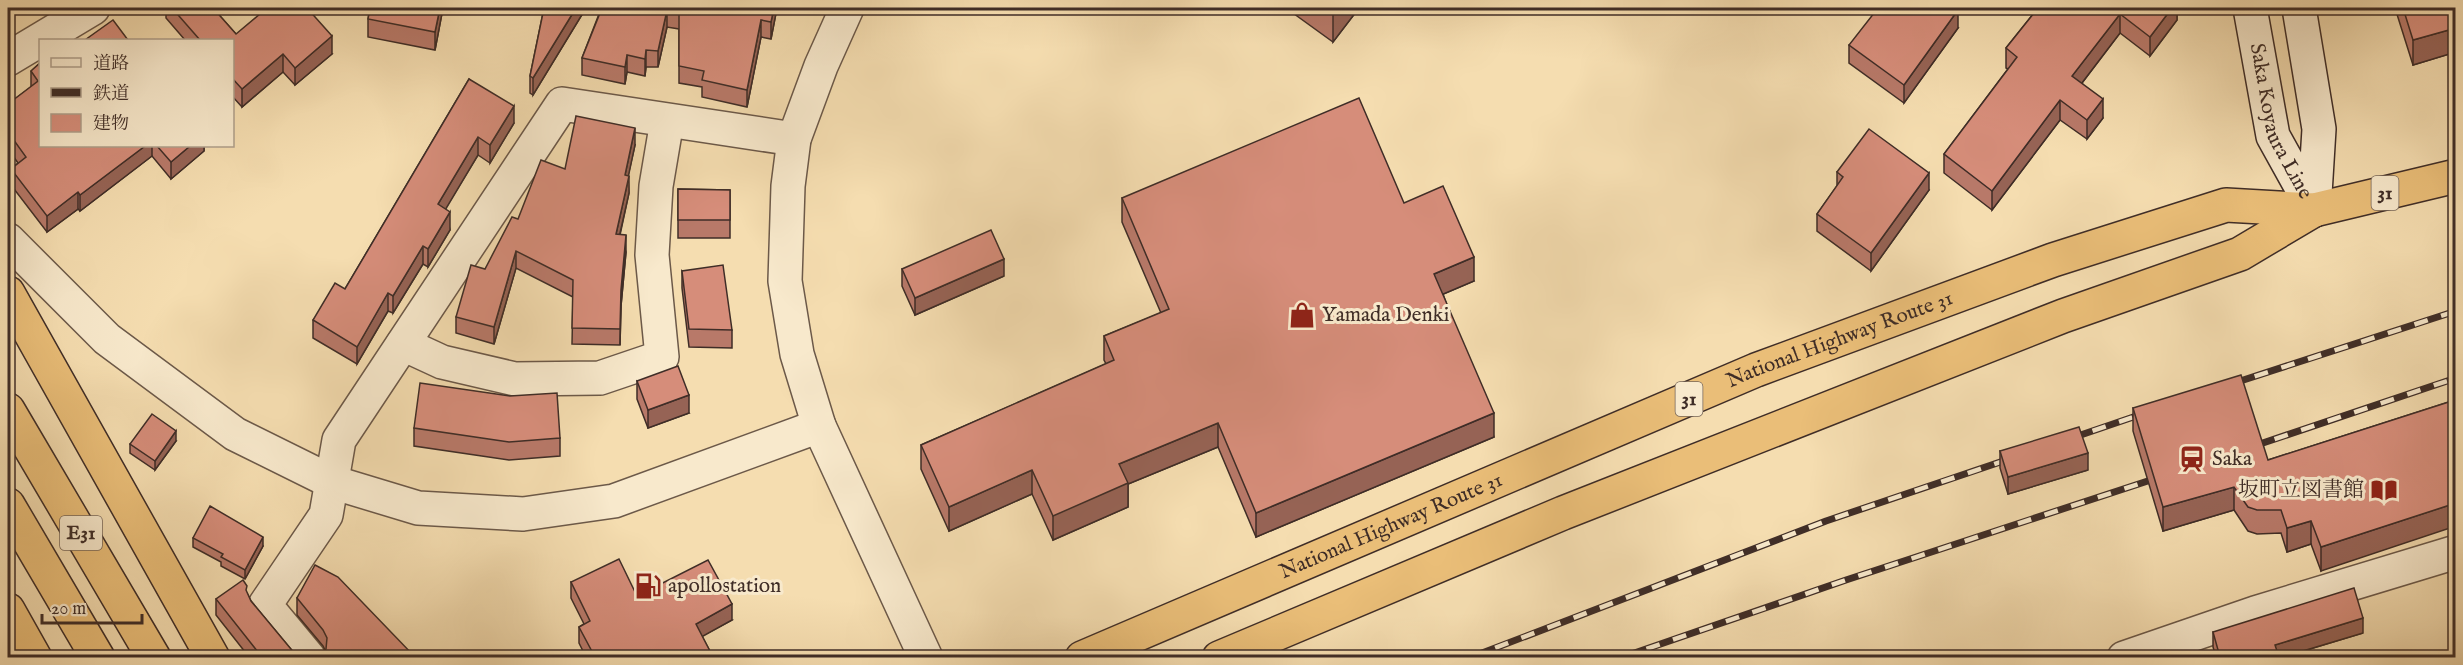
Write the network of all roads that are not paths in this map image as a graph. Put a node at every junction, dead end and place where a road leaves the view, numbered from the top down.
1 (93, 8) edge
2 (847, 8) edge
3 (2250, 8) edge
4 (2299, 8) edge
5 (41, 39) edge
6 (39, 40) edge
7 (8, 59) edge
8 (667, 121) junction
9 (794, 139) junction
10 (2456, 176) edge
11 (2314, 210) junction
12 (8, 240) edge
13 (8, 293) edge
14 (403, 344) junction
15 (8, 410) edge
16 (819, 426) junction
17 (332, 482) junction
18 (8, 505) edge
19 (2456, 552) edge
20 (8, 610) edge
21 (35, 657) edge
22 (98, 657) edge
23 (154, 657) edge
24 (213, 657) edge
25 (309, 657) edge
26 (926, 657) edge
27 (1082, 657) edge
28 (1219, 657) edge
29 (2124, 657) edge

1 - 5 street
2 - 9 street
3 - 11 street, Saka Koyaura Line
4 - 11 street, Saka Koyaura Line
6 - 7 street
8 - 9 street
8 - 14 street
8 - 14 street
9 - 16 street
10 - 11 highway, National Highway Route 31 / 31
11 - 27 highway, National Highway Route 31 / 31
11 - 28 highway, National Highway Route 31 / 31
12 - 17 street
13 - 24 highway
14 - 17 street
15 - 23 highway, E31
16 - 17 street
16 - 26 street
17 - 25 street
18 - 22 highway, E31
19 - 29 street
20 - 21 highway

